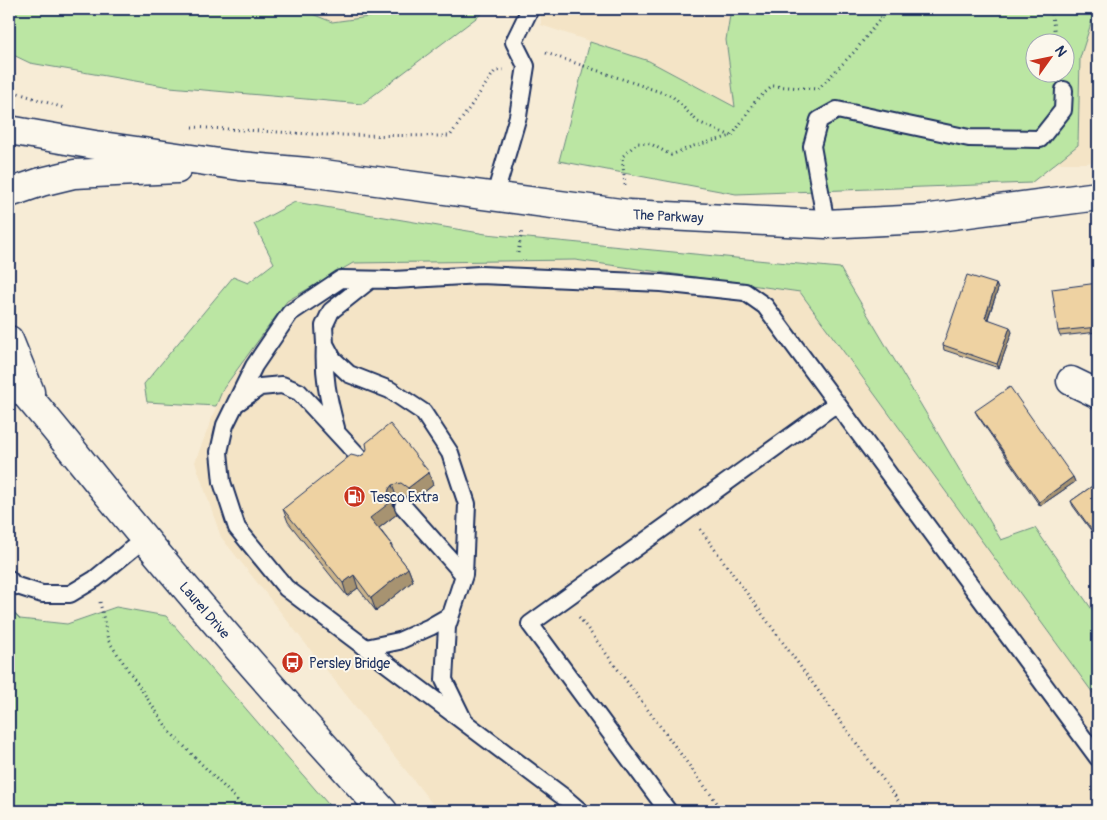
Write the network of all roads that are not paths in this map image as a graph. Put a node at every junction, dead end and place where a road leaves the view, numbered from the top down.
1 (530, 9) edge
2 (1064, 90) dead end
3 (9, 130) edge
4 (240, 166) junction
5 (9, 193) edge
6 (495, 196) junction
7 (1098, 196) edge
8 (826, 224) junction
9 (370, 280) junction
10 (9, 340) edge
11 (325, 344) junction
12 (9, 375) edge
13 (1072, 381) dead end
14 (1098, 394) edge
15 (837, 403) junction
16 (35, 404) junction
17 (235, 404) junction
18 (337, 433) junction
19 (362, 460) edge
20 (403, 506) edge
21 (144, 539) junction
22 (464, 575) junction
23 (9, 579) edge
24 (451, 614) junction
25 (366, 648) junction
26 (464, 721) junction
27 (1098, 758) edge
28 (383, 811) edge
29 (580, 811) edge
30 (668, 811) edge

1 - 6 lane
2 - 8 lane
3 - 4 main road
4 - 5 main road
4 - 6 main road, The Parkway
6 - 8 main road, The Parkway
7 - 8 main road, The Parkway
9 - 11 lane
9 - 15 lane
9 - 17 lane
10 - 16 main road, Laurel Drive
11 - 18 lane
11 - 22 lane
12 - 16 main road, Laurel Drive
13 - 14 main road
15 - 27 lane
15 - 30 lane
16 - 21 main road, Laurel Drive
17 - 18 lane
17 - 25 lane
18 - 19 lane
20 - 22 lane
21 - 23 lane
21 - 28 main road, Laurel Drive
22 - 24 lane
24 - 25 lane
24 - 26 lane
25 - 26 lane
26 - 29 lane

